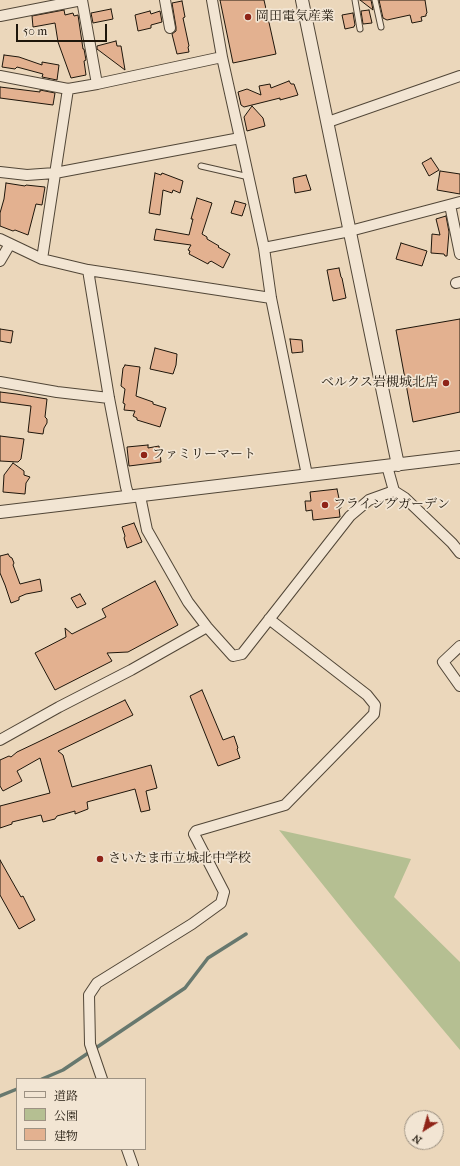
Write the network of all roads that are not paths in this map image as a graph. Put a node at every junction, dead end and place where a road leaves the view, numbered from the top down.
1 (82, 0) edge
2 (165, 0) edge
3 (212, 0) edge
4 (302, 0) edge
5 (355, 0) edge
6 (375, 0) edge
7 (69, 2) edge
8 (0, 16) edge
9 (381, 27) dead end
10 (170, 28) dead end
11 (360, 29) dead end
12 (222, 57) junction
13 (0, 76) edge
14 (460, 76) edge
15 (97, 84) junction
16 (68, 88) junction
17 (328, 122) junction
18 (240, 138) junction
19 (201, 166) dead end
20 (0, 172) edge
21 (55, 173) junction
22 (249, 177) junction
23 (455, 204) edge
24 (350, 231) junction
25 (0, 239) edge
26 (10, 244) junction
27 (264, 248) junction
28 (460, 254) edge
29 (42, 259) junction
30 (0, 261) edge
31 (88, 270) junction
32 (271, 298) junction
33 (0, 382) edge
34 (109, 398) junction
35 (460, 457) edge
36 (393, 465) junction
37 (307, 475) junction
38 (394, 491) junction
39 (134, 497) junction
40 (0, 512) edge
41 (456, 541) edge
42 (460, 553) edge
43 (269, 619) junction
44 (207, 627) junction
45 (460, 646) edge
46 (460, 686) edge
47 (0, 740) edge
48 (102, 1078) edge
49 (127, 1150) edge
50 (133, 1166) edge

1 - 7 street
1 - 15 street
2 - 10 street
3 - 12 street
4 - 17 street
5 - 11 lane
6 - 9 lane
7 - 8 street
12 - 15 street
12 - 18 street
13 - 16 street
14 - 17 street
15 - 16 street
16 - 21 street
17 - 24 street
18 - 21 street
18 - 22 street
19 - 22 lane
20 - 21 street
21 - 29 street
22 - 27 street
23 - 24 street
23 - 28 street
24 - 27 street
24 - 36 street
25 - 26 street
26 - 29 street
26 - 30 street
27 - 32 street
29 - 31 street
31 - 32 street
31 - 34 street
32 - 37 street
33 - 34 street
34 - 39 street
35 - 36 street
36 - 37 street
36 - 38 street
37 - 39 street
38 - 41 street
38 - 43 street
39 - 40 street
39 - 44 street
41 - 42 street
43 - 44 street
43 - 48 street
44 - 47 street
45 - 46 street
49 - 50 street

